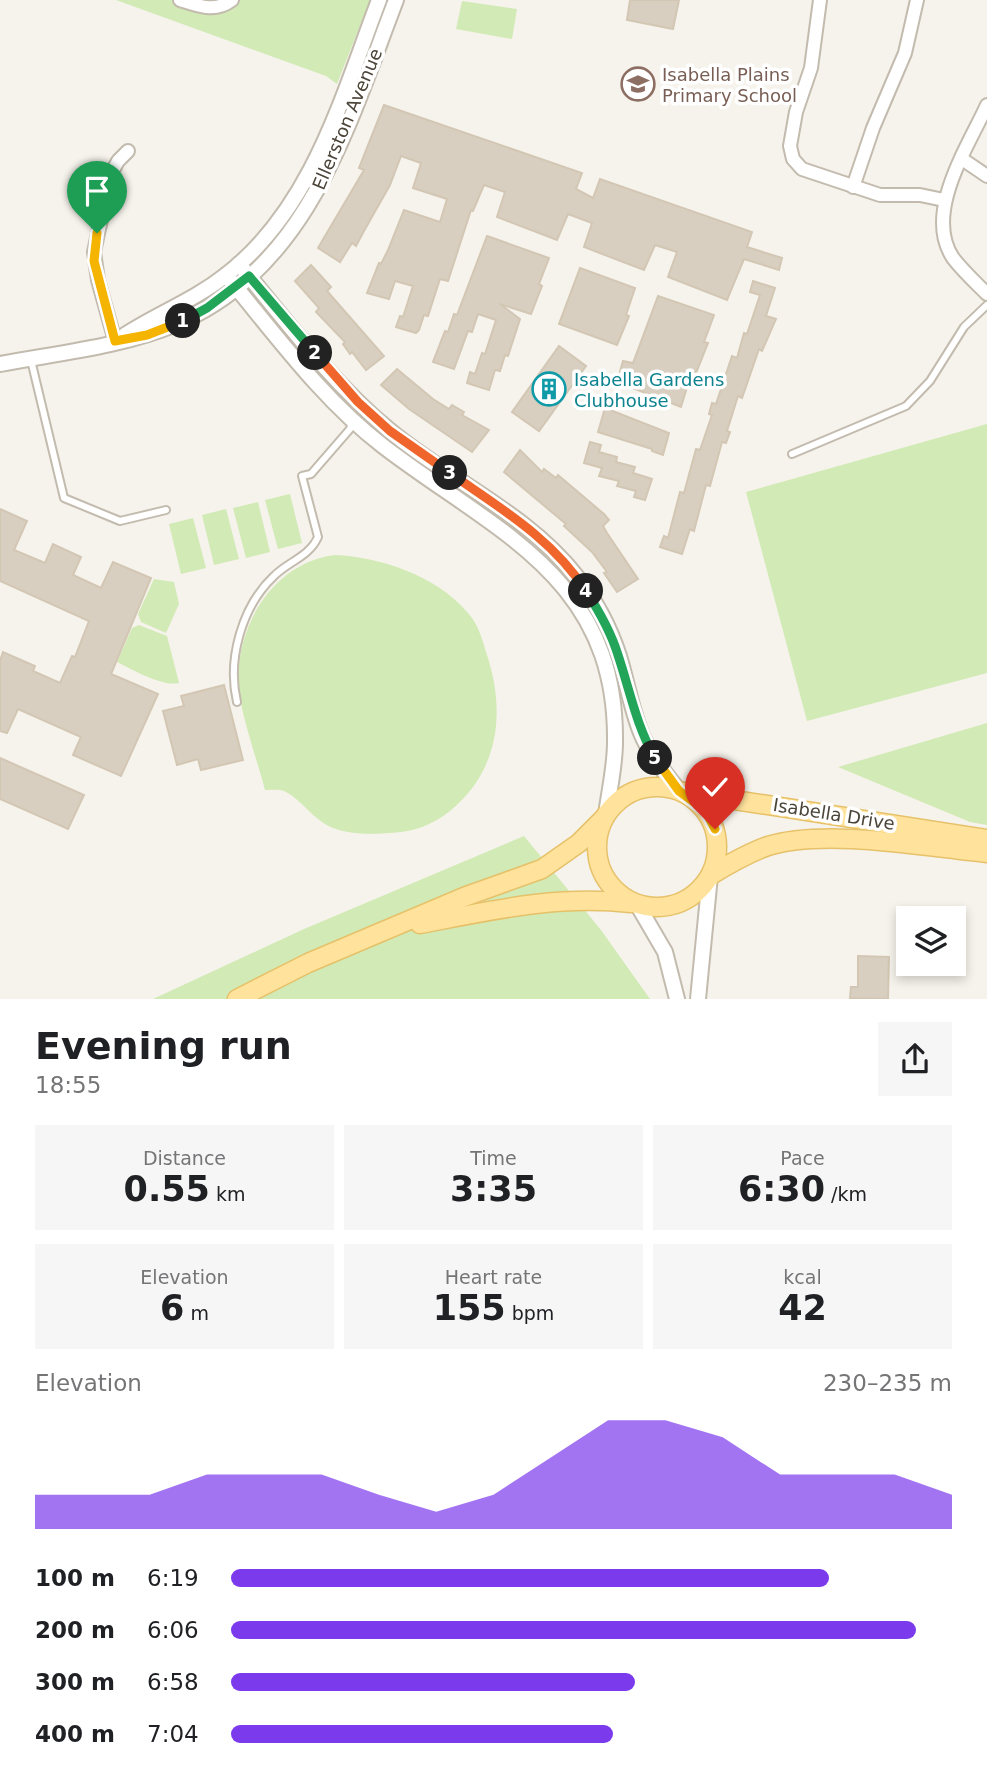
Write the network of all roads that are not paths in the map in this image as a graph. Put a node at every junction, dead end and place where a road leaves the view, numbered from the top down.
1 (180, 0) edge
2 (232, 0) edge
3 (379, 0) edge
4 (820, 0) edge
5 (917, 0) edge
6 (395, 3) edge
7 (987, 105) edge
8 (128, 150) dead end
9 (962, 159) junction
10 (987, 176) edge
11 (853, 187) junction
12 (944, 200) junction
13 (239, 264) junction
14 (226, 275) junction
15 (249, 276) junction
16 (236, 287) junction
17 (987, 294) edge
18 (987, 305) edge
19 (115, 341) junction
20 (31, 358) junction
21 (0, 364) edge
22 (358, 402) junction
23 (353, 421) junction
24 (792, 454) dead end
25 (166, 510) dead end
26 (237, 702) dead end
27 (679, 791) junction
28 (605, 816) junction
29 (987, 839) edge
30 (987, 853) edge
31 (710, 876) junction
32 (636, 904) junction
33 (386, 931) junction
34 (237, 999) edge
35 (677, 999) edge
36 (698, 999) edge

1 - 2 street
3 - 13 street, Ellerston Avenue
4 - 11 street
5 - 11 street
6 - 15 street, Ellerston Avenue
7 - 9 street
8 - 19 street
9 - 10 street
9 - 12 street
11 - 12 street
12 - 17 street
13 - 14 street, Ellerston Avenue
13 - 15 street
14 - 16 street
14 - 19 street, Ellerston Avenue
15 - 16 street, Ellerston Avenue
15 - 22 street
16 - 19 street, Ellerston Avenue
16 - 23 street
18 - 24 lane
19 - 20 street, Ellerston Avenue
20 - 21 street, Ellerston Avenue
20 - 25 lane
22 - 23 lane
22 - 27 street
23 - 26 lane
23 - 28 street
27 - 28 main road
27 - 29 main road, Isabella Drive
27 - 31 main road
28 - 32 main road
28 - 33 main road
30 - 31 main road, Isabella Drive
31 - 32 main road
31 - 36 street
32 - 33 main road
32 - 35 street
33 - 34 main road

